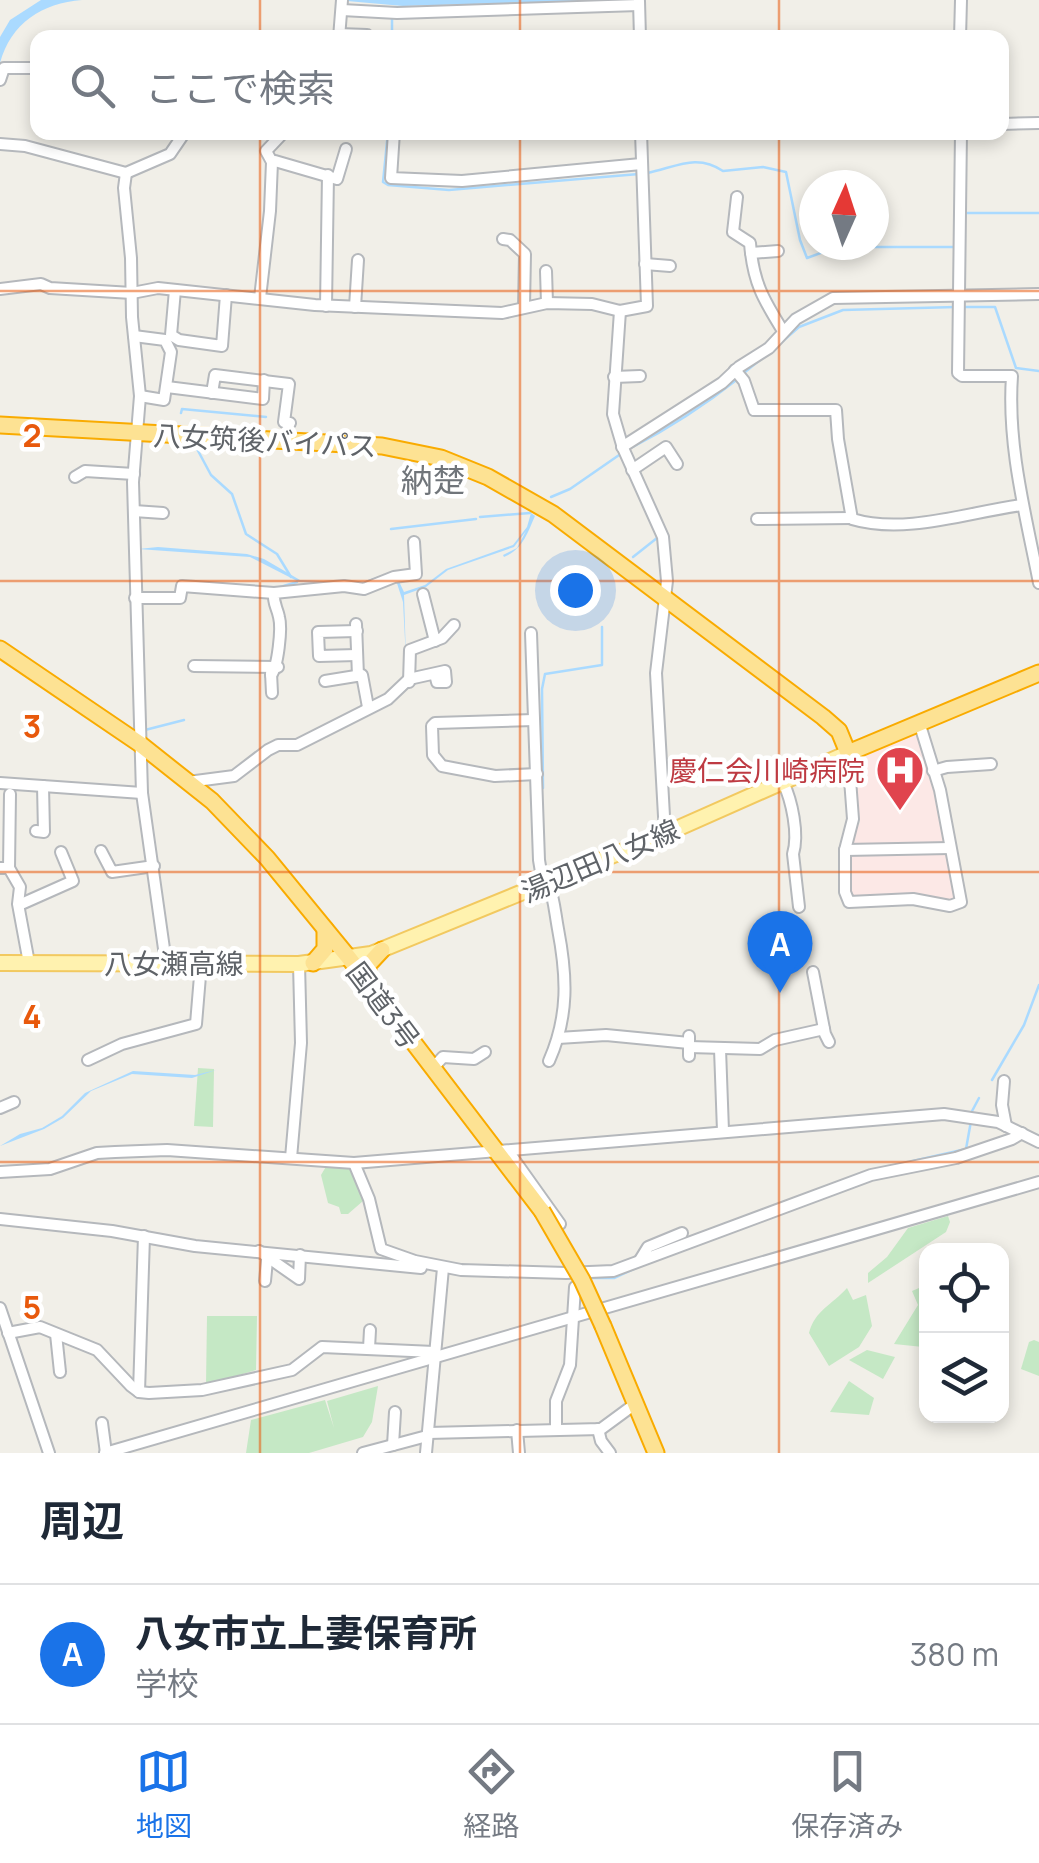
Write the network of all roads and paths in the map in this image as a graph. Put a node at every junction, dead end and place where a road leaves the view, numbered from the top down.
1 (960, 0) edge
2 (639, 2) edge
3 (342, 5) edge
4 (340, 30) edge
5 (640, 30) edge
6 (960, 30) edge
7 (30, 68) edge
8 (0, 80) edge
9 (1039, 123) edge
10 (1009, 124) edge
11 (179, 140) edge
12 (276, 140) edge
13 (394, 140) edge
14 (641, 140) edge
15 (961, 140) edge
16 (0, 144) edge
17 (346, 149) dead end
18 (275, 161) dead end
19 (641, 164) junction
20 (126, 173) junction
21 (328, 175) junction
22 (737, 197) dead end
23 (503, 239) dead end
24 (778, 251) dead end
25 (751, 253) junction
26 (358, 260) dead end
27 (645, 264) junction
28 (670, 266) dead end
29 (546, 271) dead end
30 (0, 289) edge
31 (174, 290) junction
32 (132, 293) junction
33 (1039, 294) edge
34 (226, 295) junction
35 (959, 296) junction
36 (260, 298) junction
37 (547, 303) junction
38 (326, 306) junction
39 (524, 306) junction
40 (355, 307) junction
41 (620, 311) junction
42 (783, 331) junction
43 (134, 336) junction
44 (735, 370) junction
45 (640, 376) dead end
46 (614, 377) junction
47 (264, 380) junction
48 (167, 387) junction
49 (212, 393) junction
50 (140, 396) junction
51 (290, 422) dead end
52 (0, 425) edge
53 (136, 433) junction
54 (623, 450) junction
55 (677, 464) dead end
56 (632, 470) junction
57 (134, 474) junction
58 (75, 476) dead end
59 (1022, 505) junction
60 (134, 511) junction
61 (162, 513) dead end
62 (852, 518) junction
63 (757, 519) dead end
64 (414, 542) dead end
65 (1035, 552) edge
66 (1039, 583) edge
67 (274, 593) junction
68 (423, 594) dead end
69 (135, 598) junction
70 (666, 599) junction
71 (454, 624) dead end
72 (531, 634) dead end
73 (435, 641) junction
74 (0, 649) edge
75 (357, 655) junction
76 (194, 666) dead end
77 (273, 670) junction
78 (1039, 673) edge
79 (435, 674) dead end
80 (358, 676) junction
81 (324, 680) dead end
82 (409, 683) junction
83 (272, 693) dead end
84 (368, 707) junction
85 (534, 720) junction
86 (919, 722) junction
87 (140, 744) junction
88 (846, 754) junction
89 (991, 764) dead end
90 (933, 771) junction
91 (537, 774) junction
92 (188, 782) junction
93 (782, 782) junction
94 (0, 783) edge
95 (44, 786) junction
96 (142, 792) junction
97 (10, 794) dead end
98 (5, 811) edge
99 (5, 829) edge
100 (36, 832) dead end
101 (665, 834) junction
102 (5, 847) edge
103 (950, 848) junction
104 (845, 850) junction
105 (101, 851) dead end
106 (61, 852) dead end
107 (154, 866) junction
108 (4, 868) edge
109 (545, 883) junction
110 (19, 906) junction
111 (798, 907) dead end
112 (325, 929) junction
113 (382, 950) junction
114 (348, 958) junction
115 (0, 962) edge
116 (30, 963) junction
117 (166, 963) junction
118 (306, 963) junction
119 (201, 964) junction
120 (813, 972) dead end
121 (368, 984) junction
122 (824, 1030) junction
123 (558, 1038) junction
124 (829, 1042) dead end
125 (720, 1049) junction
126 (485, 1052) dead end
127 (88, 1060) dead end
128 (549, 1061) dead end
129 (432, 1069) junction
130 (1004, 1080) dead end
131 (14, 1102) dead end
132 (0, 1108) edge
133 (1006, 1126) junction
134 (723, 1131) junction
135 (1022, 1133) junction
136 (1039, 1142) edge
137 (502, 1151) junction
138 (291, 1158) junction
139 (354, 1163) junction
140 (0, 1172) edge
141 (1039, 1182) edge
142 (0, 1219) edge
143 (560, 1224) dead end
144 (682, 1233) dead end
145 (144, 1236) junction
146 (258, 1251) junction
147 (300, 1255) junction
148 (267, 1260) junction
149 (639, 1261) junction
150 (438, 1267) junction
151 (265, 1281) dead end
152 (575, 1288) dead end
153 (0, 1308) edge
154 (571, 1316) junction
155 (5, 1330) edge
156 (370, 1330) dead end
157 (56, 1334) junction
158 (370, 1348) junction
159 (433, 1355) junction
160 (60, 1372) dead end
161 (139, 1392) junction
162 (635, 1404) junction
163 (395, 1412) dead end
164 (102, 1422) dead end
165 (556, 1429) junction
166 (598, 1429) junction
167 (517, 1430) junction
168 (427, 1434) junction
169 (392, 1444) junction
170 (49, 1453) edge
171 (105, 1453) edge
172 (363, 1453) edge
173 (426, 1453) edge
174 (519, 1453) edge
175 (610, 1453) edge
176 (656, 1453) edge

1 - 6 street
2 - 3 street
2 - 5 street
3 - 4 street
7 - 8 street
9 - 10 street
11 - 20 street
12 - 36 street
13 - 19 street
14 - 19 street
15 - 35 street
16 - 20 street
17 - 21 street
18 - 21 street
19 - 27 street
20 - 32 street
21 - 38 street
22 - 25 street
23 - 39 street
24 - 25 street
25 - 42 street
26 - 40 street
27 - 28 street
27 - 41 street
29 - 37 street
30 - 32 street
31 - 32 street
31 - 34 street
31 - 34 street
32 - 43 street
33 - 35 street
34 - 36 street
35 - 42 street
35 - 59 street
36 - 38 street
37 - 39 street
37 - 41 street
38 - 40 street
39 - 40 street
41 - 46 street
42 - 44 street
43 - 48 street
43 - 50 street
44 - 54 street
44 - 62 street
45 - 46 street
46 - 54 street
47 - 49 street
47 - 49 street
47 - 51 street
48 - 49 street
48 - 50 street
50 - 53 street
52 - 53 highway, 八女筑後バイパス
53 - 57 street
53 - 70 highway, 八女筑後バイパス
54 - 56 street
55 - 56 street
56 - 70 street
57 - 58 street
57 - 60 street
59 - 62 street
59 - 65 street
60 - 61 street
60 - 69 street
62 - 63 street
64 - 67 street
65 - 66 street
67 - 69 street
67 - 77 street
68 - 73 street
69 - 87 street
70 - 88 highway, 八女筑後バイパス
70 - 101 street
71 - 73 street
72 - 85 street
73 - 82 street
74 - 87 highway, 国道3号
75 - 75 street
75 - 80 street
76 - 77 street
77 - 83 street
78 - 86 highway
79 - 82 street
80 - 81 street
80 - 84 street
82 - 84 street
84 - 92 street
85 - 91 street
85 - 91 street
86 - 88 highway
86 - 90 street
87 - 92 highway, 国道3号
87 - 96 street
88 - 93 main road, 湯辺田八女線
88 - 104 street
89 - 90 street
90 - 103 street
91 - 109 street
92 - 112 highway, 国道3号
93 - 101 main road, 湯辺田八女線
93 - 111 street
94 - 95 street
95 - 96 street
95 - 100 street
96 - 107 street
97 - 98 street
98 - 99 street
99 - 102 street
101 - 109 main road, 湯辺田八女線
102 - 108 street
103 - 104 street
103 - 104 street
105 - 107 street
106 - 110 street
107 - 117 street
108 - 110 street
109 - 113 main road, 湯辺田八女線
109 - 123 street
110 - 116 street
112 - 114 highway, 国道3号
112 - 118 highway
113 - 114 main road, 湯辺田八女線
113 - 121 highway
114 - 118 main road, 八女瀬高線
114 - 121 highway, 国道3号
115 - 116 main road, 八女瀬高線
116 - 117 main road, 八女瀬高線
117 - 119 main road, 八女瀬高線
118 - 119 main road, 八女瀬高線
118 - 138 street
119 - 127 street
120 - 122 street
121 - 129 highway, 国道3号
122 - 124 street
122 - 125 street
123 - 125 street
123 - 128 street
125 - 134 street
126 - 129 street
129 - 137 highway, 国道3号
130 - 133 street
131 - 132 street
133 - 134 street
133 - 135 street
134 - 137 street
135 - 136 street
135 - 149 street
137 - 139 street
137 - 143 street
137 - 162 highway, 国道3号, bridge
138 - 139 street
138 - 140 street
139 - 150 street
141 - 154 street
142 - 145 street
144 - 149 street
145 - 146 street
145 - 161 street
146 - 147 street
146 - 148 street
147 - 148 street
147 - 150 street
148 - 151 street
149 - 150 street
150 - 159 street
152 - 154 street
153 - 155 street
154 - 159 street
154 - 165 street
155 - 157 street
155 - 170 street
156 - 158 street
157 - 160 street
157 - 161 street
158 - 159 street
158 - 161 street
159 - 168 street
159 - 171 street
162 - 166 street
162 - 176 highway, 国道3号
163 - 169 street
164 - 171 street
165 - 166 street
165 - 167 street
166 - 175 street
167 - 168 street
167 - 174 street
168 - 169 street
168 - 173 street
169 - 172 street

